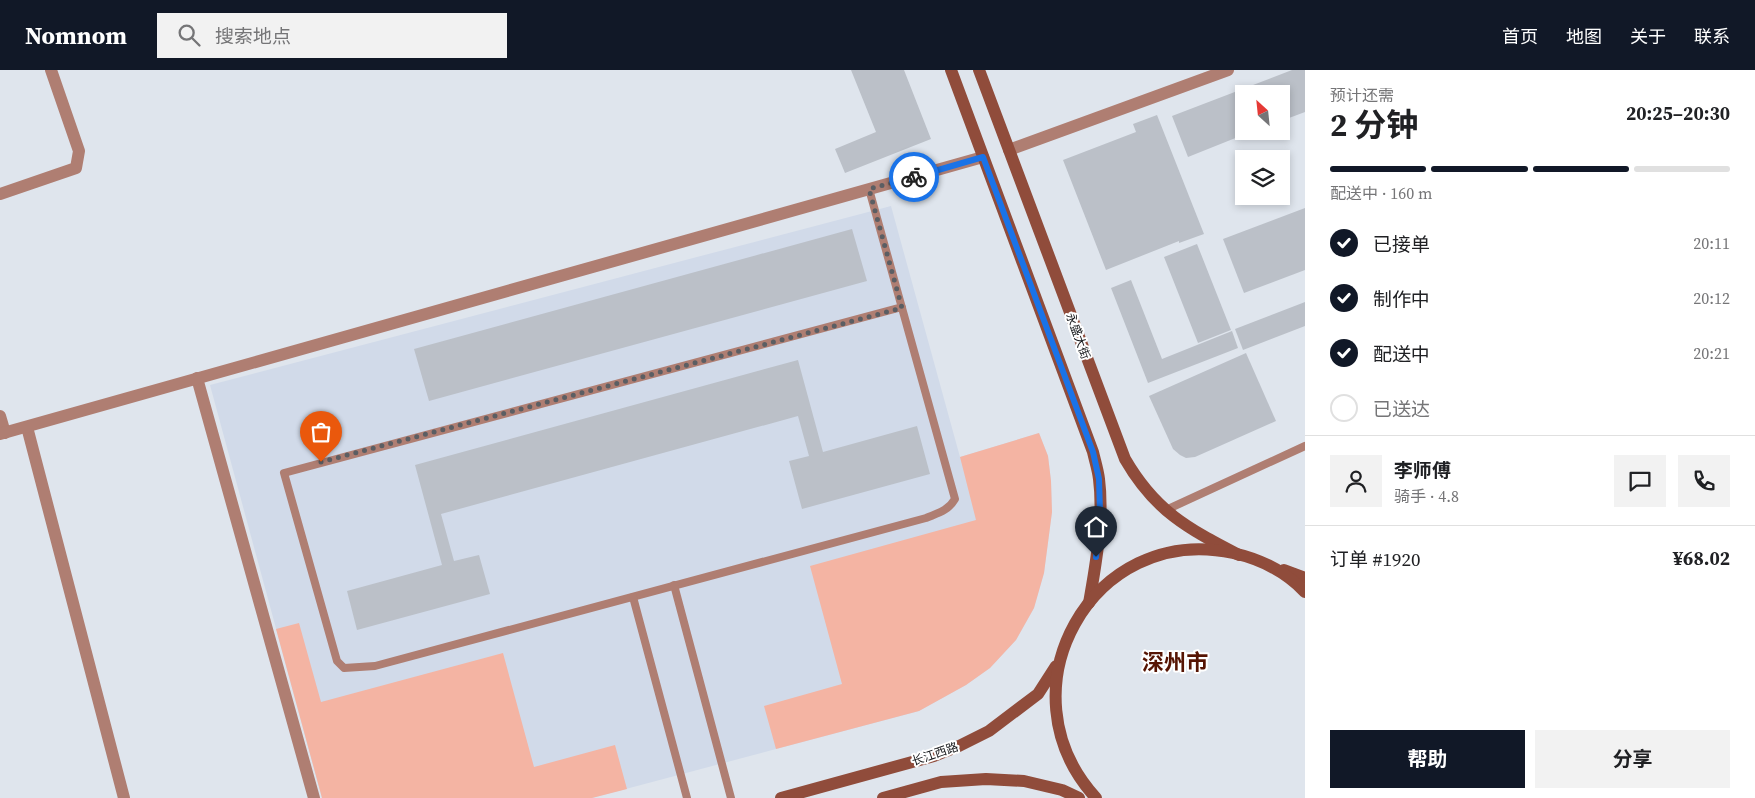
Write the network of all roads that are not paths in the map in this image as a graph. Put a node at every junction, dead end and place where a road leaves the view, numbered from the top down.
1 (51, 70) edge
2 (951, 70) edge
3 (979, 70) edge
4 (1228, 70) edge
5 (1009, 150) junction
6 (983, 157) junction
7 (869, 189) junction
8 (0, 194) edge
9 (902, 308) junction
10 (197, 378) junction
11 (0, 416) edge
12 (27, 427) junction
13 (2, 433) edge
14 (1305, 446) edge
15 (1166, 510) junction
16 (1239, 555) junction
17 (1264, 563) junction
18 (1305, 578) edge
19 (674, 585) junction
20 (1305, 592) edge
21 (633, 596) junction
22 (1089, 603) junction
23 (1059, 660) junction
24 (124, 798) edge
25 (314, 798) edge
26 (687, 798) edge
27 (731, 798) edge
28 (781, 798) edge
29 (884, 798) edge
30 (1079, 798) edge
31 (1096, 798) edge

1 - 8 street
2 - 6 main road
3 - 5 main road, 永盛大街
4 - 5 street
5 - 15 main road, 永盛大街
6 - 7 street
6 - 22 main road
7 - 9 lane
7 - 10 street
9 - 19 lane
9 - 21 lane
10 - 12 street
10 - 25 street
11 - 13 street
12 - 13 street
12 - 24 street
14 - 15 lane
15 - 16 main road, 永盛大街
16 - 17 main road
16 - 22 main road
17 - 18 main road
17 - 20 main road
19 - 21 lane
19 - 27 lane
21 - 26 lane
22 - 23 main road
23 - 28 main road, 长江西路
23 - 31 main road
29 - 30 main road

